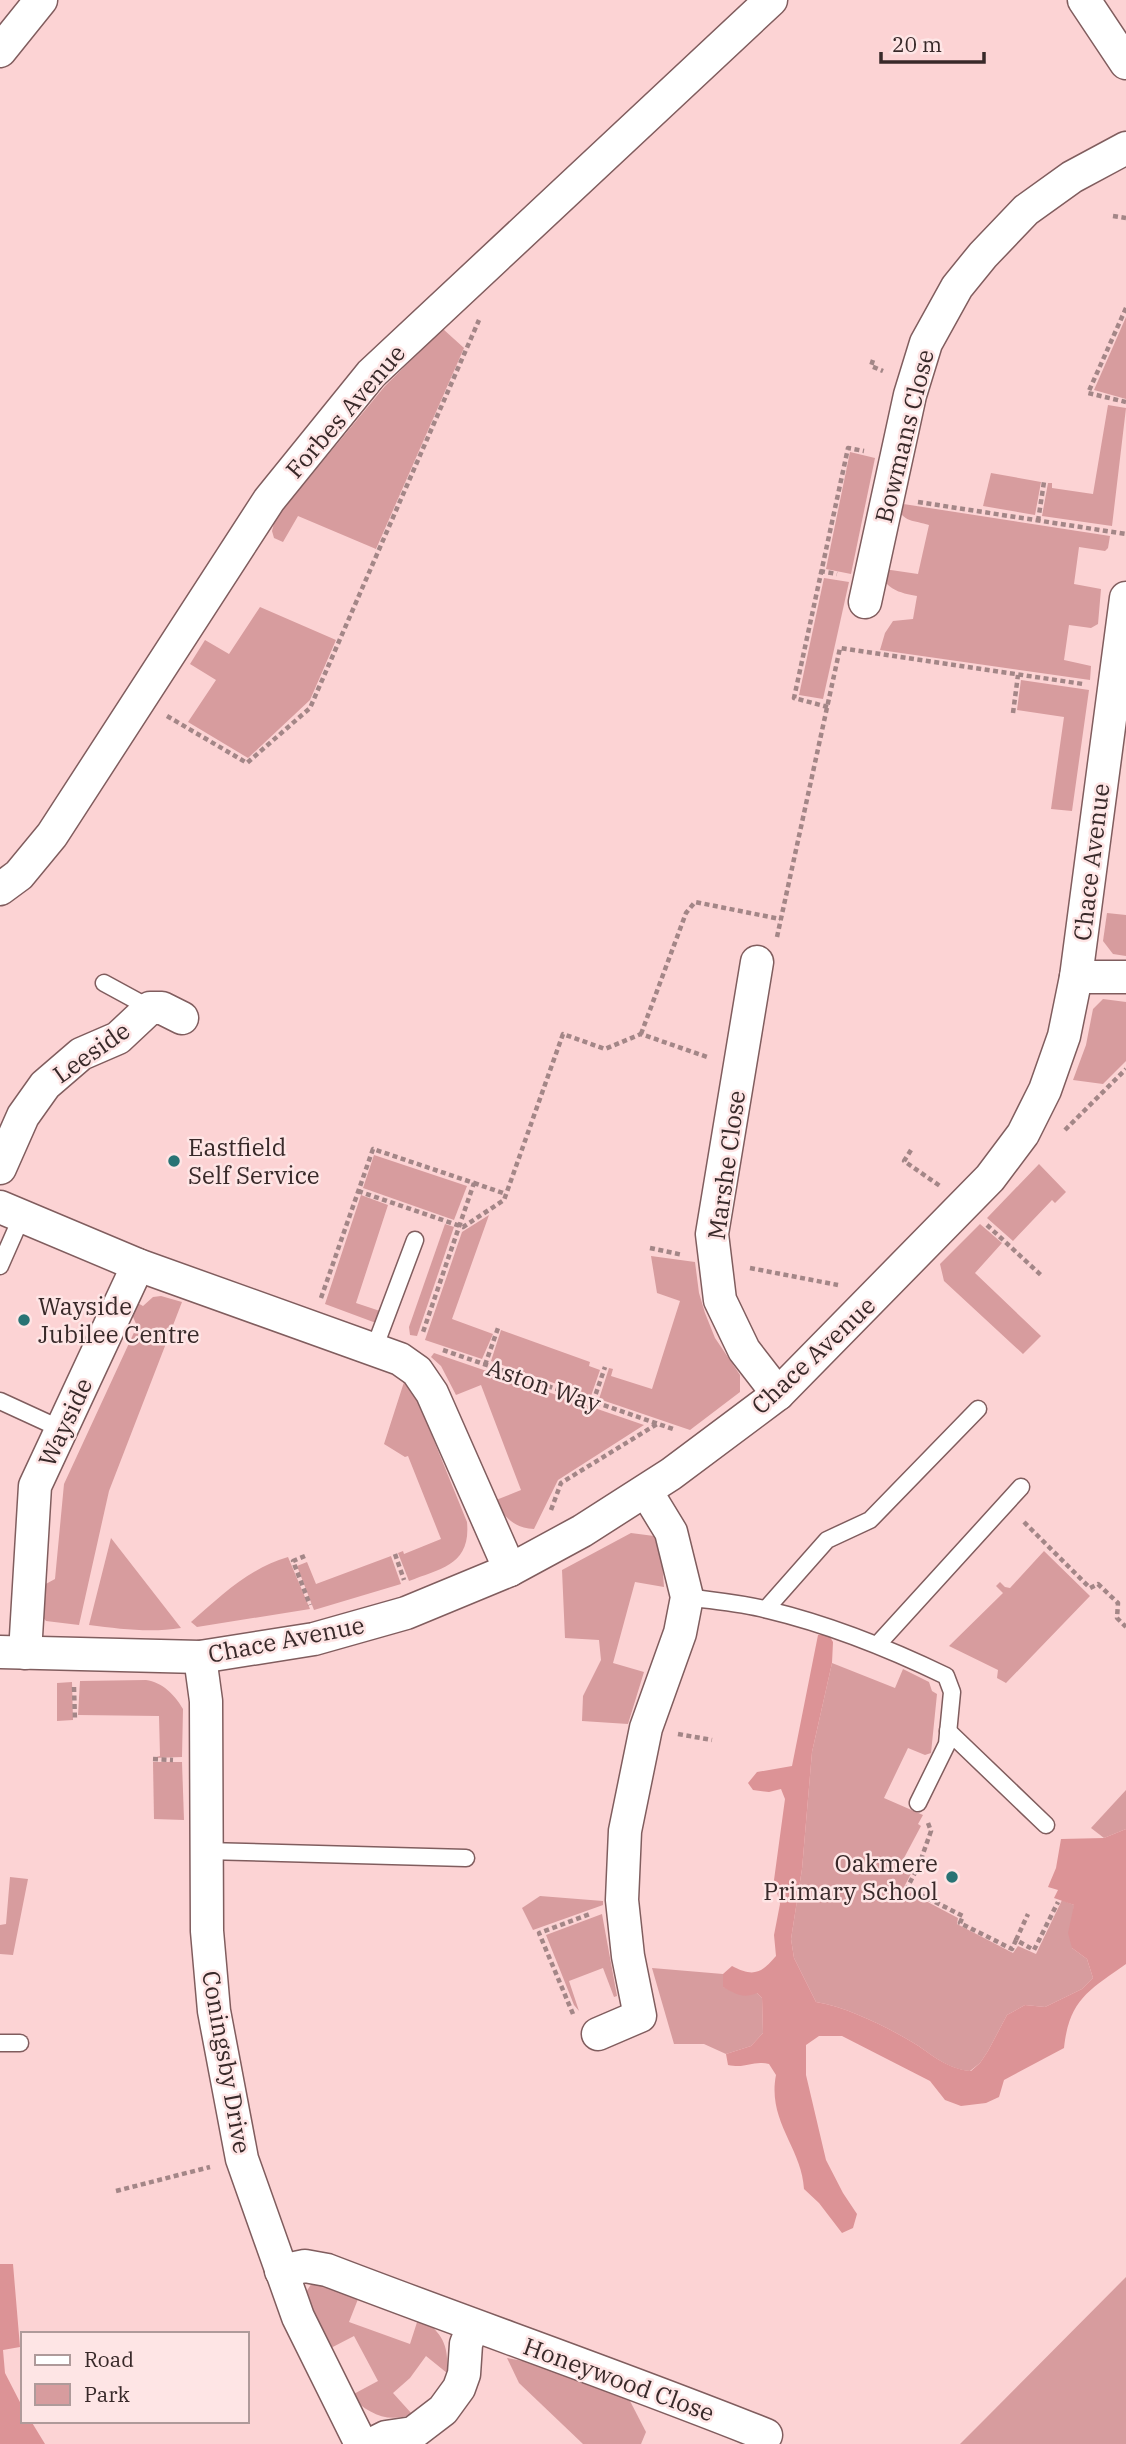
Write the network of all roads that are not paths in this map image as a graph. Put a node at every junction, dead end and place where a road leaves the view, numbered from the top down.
1 (41, 0) edge
2 (771, 0) edge
3 (1084, 0) edge
4 (0, 51) edge
5 (1126, 63) edge
6 (1126, 148) edge
7 (1126, 597) edge
8 (865, 601) dead end
9 (0, 888) edge
10 (757, 962) road end
11 (1076, 977) junction
12 (1126, 977) edge
13 (104, 983) dead end
14 (150, 1008) junction
15 (182, 1018) dead end
16 (0, 1167) edge
17 (11, 1212) edge
18 (415, 1240) dead end
19 (138, 1265) junction
20 (0, 1266) edge
21 (387, 1354) junction
22 (778, 1394) junction
23 (0, 1401) edge
24 (978, 1409) dead end
25 (61, 1429) junction
26 (1021, 1487) dead end
27 (646, 1491) junction
28 (510, 1570) junction
29 (687, 1597) junction
30 (766, 1609) junction
31 (878, 1644) junction
32 (13, 1652) edge
33 (200, 1657) junction
34 (948, 1731) junction
35 (919, 1804) road end
36 (1046, 1825) dead end
37 (205, 1851) junction
38 (466, 1858) dead end
39 (598, 2034) road end
40 (0, 2043) edge
41 (20, 2043) dead end
42 (281, 2271) junction
43 (473, 2326) junction
44 (766, 2435) dead end
45 (361, 2444) edge
46 (372, 2444) edge

1 - 4 street
2 - 9 street, Forbes Avenue
3 - 5 street
6 - 8 street, Bowmans Close
7 - 11 street, Chace Avenue
10 - 22 street, Marshe Close
11 - 12 street
11 - 22 street, Chace Avenue
13 - 14 lane
14 - 15 street, Leeside
14 - 16 street, Leeside
17 - 19 street
17 - 20 lane
18 - 21 lane
19 - 21 street
19 - 25 street, Wayside
21 - 28 street
22 - 27 street, Chace Avenue
23 - 25 lane
24 - 30 lane
25 - 32 street, Wayside
26 - 31 lane
27 - 28 street, Chace Avenue
27 - 29 street
28 - 33 street, Chace Avenue
29 - 30 lane
29 - 39 street
30 - 31 lane
31 - 34 lane
32 - 33 street, Chace Avenue
33 - 37 street, Coningsby Drive
34 - 35 lane
34 - 36 lane
37 - 38 lane
37 - 42 street, Coningsby Drive
40 - 41 lane
42 - 43 street, Honeywood Close
42 - 45 street, Coningsby Drive
43 - 44 street, Honeywood Close
43 - 46 street

